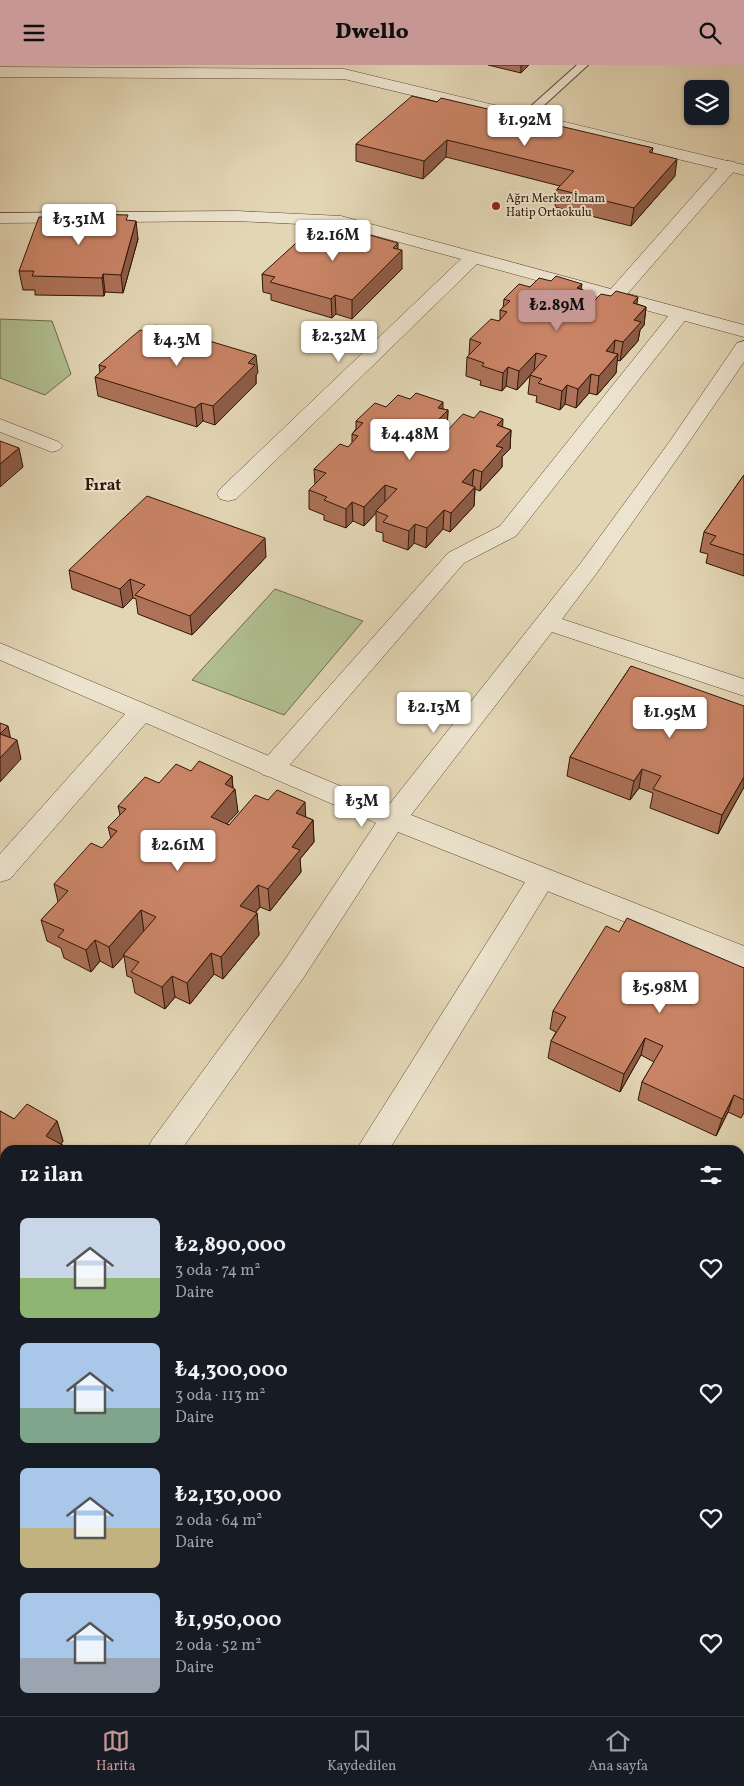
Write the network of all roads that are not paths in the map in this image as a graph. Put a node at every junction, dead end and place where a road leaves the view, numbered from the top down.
1 (583, 65) edge
2 (291, 69) edge
3 (0, 72) edge
4 (525, 117) junction
5 (737, 168) edge
6 (0, 218) edge
7 (474, 257) junction
8 (615, 296) junction
9 (680, 314) junction
10 (744, 331) edge
11 (744, 347) edge
12 (0, 425) edge
13 (52, 446) dead end
14 (228, 494) dead end
15 (547, 622) junction
16 (0, 651) edge
17 (744, 688) edge
18 (142, 712) junction
19 (272, 768) junction
20 (393, 819) junction
21 (0, 872) edge
22 (542, 878) junction
23 (744, 958) edge
24 (167, 1145) edge
25 (375, 1145) edge

1 - 4 lane
2 - 3 street
2 - 4 street
4 - 5 street
5 - 8 street
6 - 7 street
7 - 8 street
7 - 14 street
8 - 9 street
9 - 10 street
9 - 19 street
11 - 15 street
12 - 13 street
15 - 17 street
15 - 20 street
16 - 18 street
18 - 19 street
18 - 21 street
19 - 20 street
20 - 22 street
20 - 24 street
22 - 23 street
22 - 25 street

